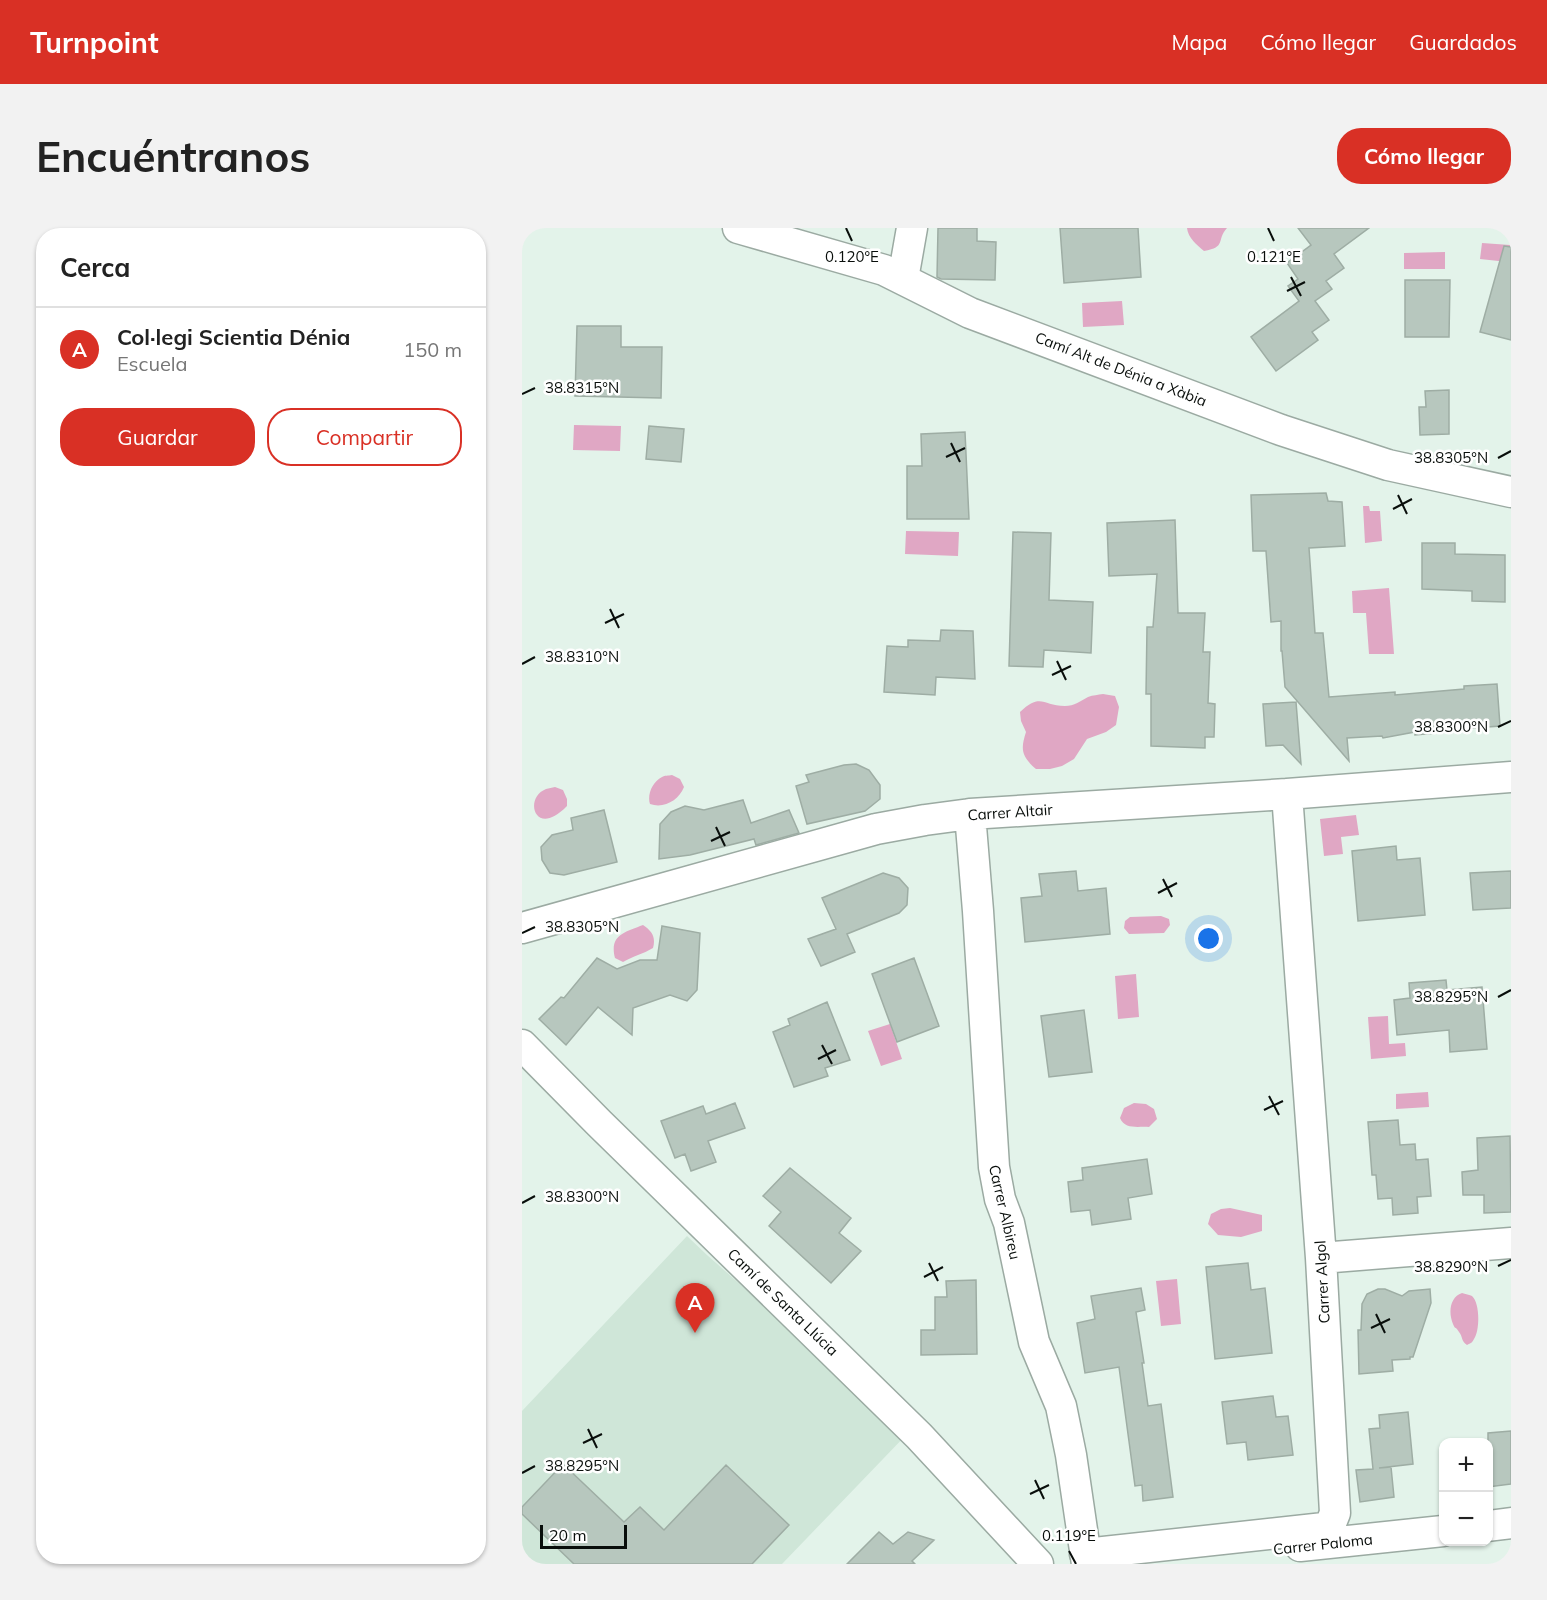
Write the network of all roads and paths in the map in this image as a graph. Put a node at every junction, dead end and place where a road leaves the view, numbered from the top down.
1 (738, 228) edge
2 (912, 228) edge
3 (903, 279) junction
4 (1511, 492) edge
5 (1511, 777) edge
6 (1287, 794) junction
7 (970, 814) junction
8 (522, 928) edge
9 (522, 1045) edge
10 (1511, 1243) edge
11 (1321, 1258) junction
12 (1511, 1523) edge
13 (1493, 1525) edge
14 (1439, 1531) edge
15 (1086, 1559) edge
16 (1038, 1564) edge
17 (1130, 1564) edge

1 - 3 street, Camí Alt de Dénia a Xàbia
2 - 3 street
3 - 4 street, Camí Alt de Dénia a Xàbia
5 - 6 street, Carrer Altair
6 - 7 street, Carrer Altair
6 - 11 street, Carrer Algol
7 - 8 street, Carrer Altair
7 - 15 street, Carrer Albireu
9 - 16 street, Camí de Santa Llúcia
10 - 11 street
11 - 15 street, Carrer Algol
12 - 13 street
14 - 17 street, Carrer Paloma

